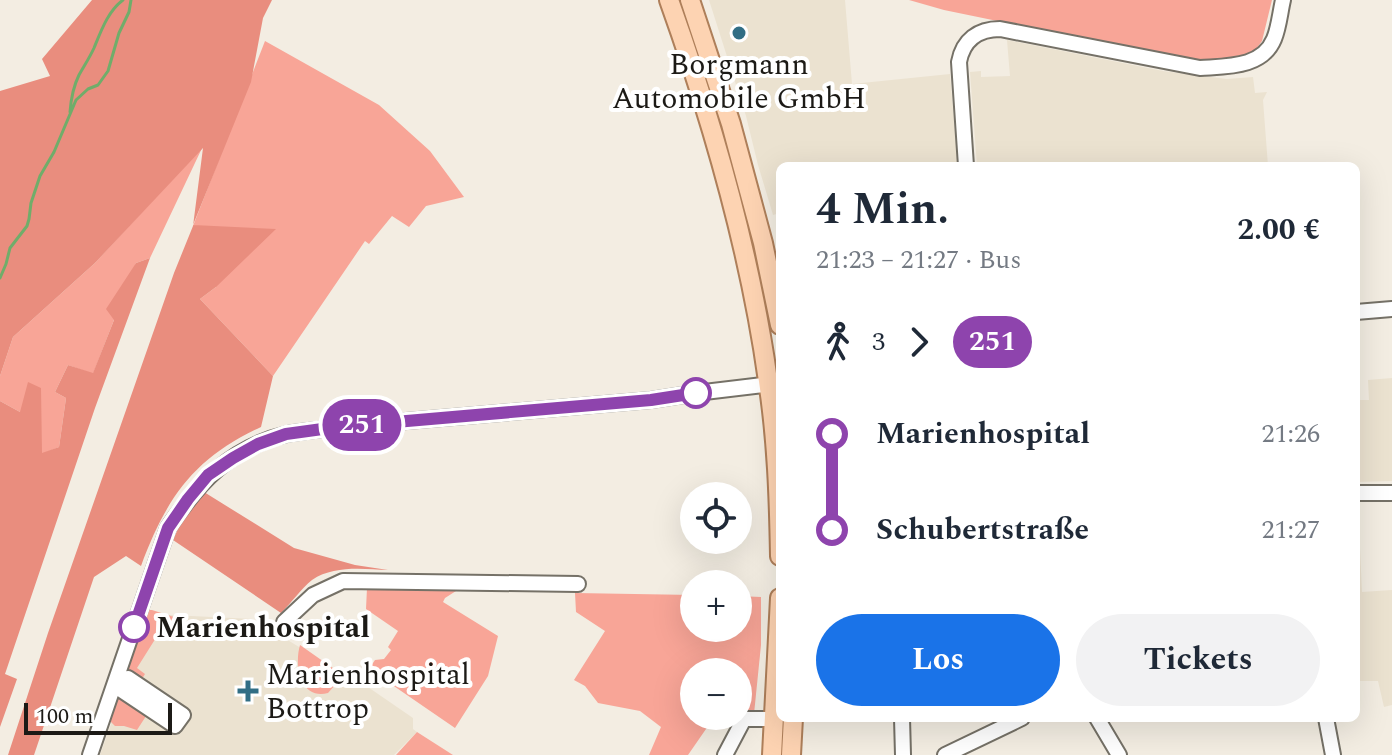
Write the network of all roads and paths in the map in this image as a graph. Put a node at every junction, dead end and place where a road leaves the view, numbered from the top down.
1 (669, 0) edge
2 (690, 0) edge
3 (1283, 0) edge
4 (966, 162) edge
5 (776, 303) edge
6 (1392, 309) edge
7 (1360, 312) edge
8 (774, 383) edge
9 (776, 425) edge
10 (1360, 493) edge
11 (1392, 493) edge
12 (578, 584) dead end
13 (284, 622) dead end
14 (776, 679) edge
15 (774, 719) junction
16 (793, 722) edge
17 (902, 722) edge
18 (1014, 722) edge
19 (1099, 722) edge
20 (1327, 722) edge
21 (90, 755) edge
22 (725, 755) edge
23 (772, 755) edge
24 (791, 755) edge
25 (903, 755) edge
26 (945, 755) edge
27 (1119, 755) edge
28 (1333, 755) edge

1 - 8 main road
2 - 5 main road
3 - 4 street
6 - 7 street
8 - 9 main road
8 - 21 street
10 - 11 street
12 - 13 street
14 - 15 main road
15 - 22 street
15 - 23 main road
16 - 24 main road
17 - 25 street
18 - 26 street
19 - 27 street
20 - 28 street

